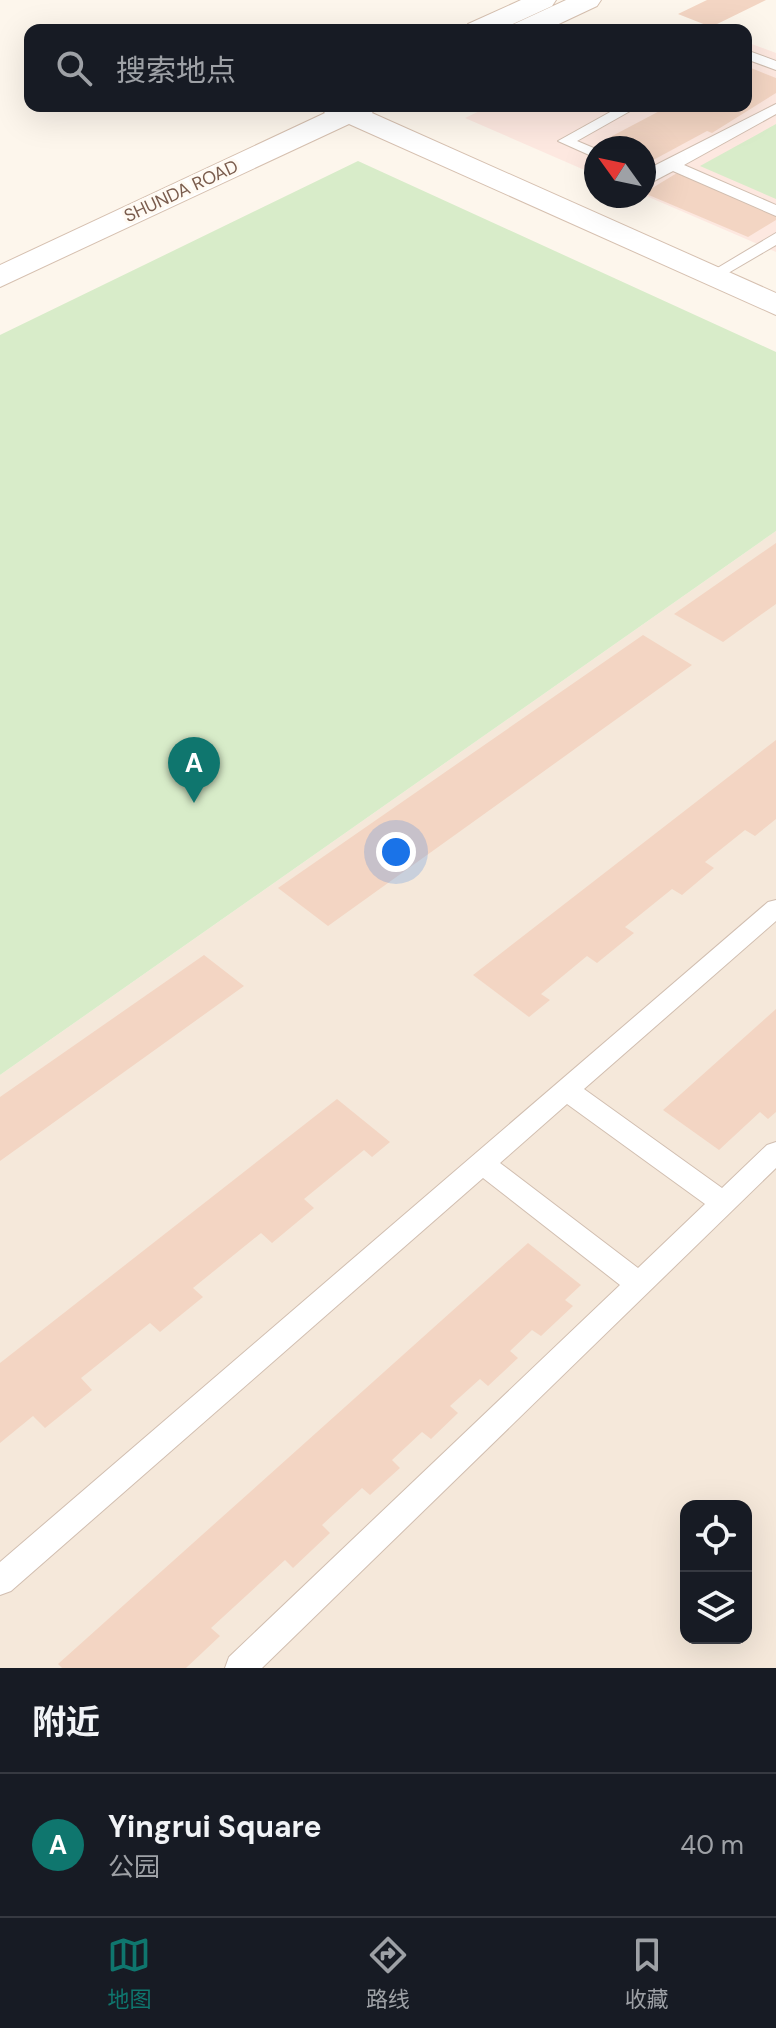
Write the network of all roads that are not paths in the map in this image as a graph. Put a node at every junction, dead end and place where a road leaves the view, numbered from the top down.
1 (543, 0) edge
2 (588, 0) edge
3 (491, 24) edge
4 (537, 24) edge
5 (752, 56) edge
6 (776, 66) edge
7 (776, 108) edge
8 (301, 112) edge
9 (340, 112) edge
10 (357, 112) edge
11 (621, 112) edge
12 (584, 149) edge
13 (672, 165) junction
14 (656, 174) edge
15 (776, 211) edge
16 (776, 238) edge
17 (0, 251) edge
18 (712, 276) junction
19 (0, 277) edge
20 (776, 305) edge
21 (776, 908) edge
22 (567, 1090) junction
23 (776, 1152) edge
24 (482, 1163) junction
25 (723, 1203) junction
26 (639, 1284) junction
27 (0, 1581) edge
28 (240, 1668) edge

1 - 3 main road
2 - 4 main road
5 - 6 lane
7 - 13 lane
8 - 17 main road, SHUNDA ROAD
9 - 19 main road, SHUNDA ROAD
10 - 18 main road
11 - 12 lane
13 - 14 lane
13 - 15 lane
16 - 18 lane
18 - 20 main road
21 - 22 lane
22 - 24 lane
22 - 25 lane
23 - 25 lane
24 - 26 lane
24 - 27 lane
25 - 26 lane
26 - 28 lane

